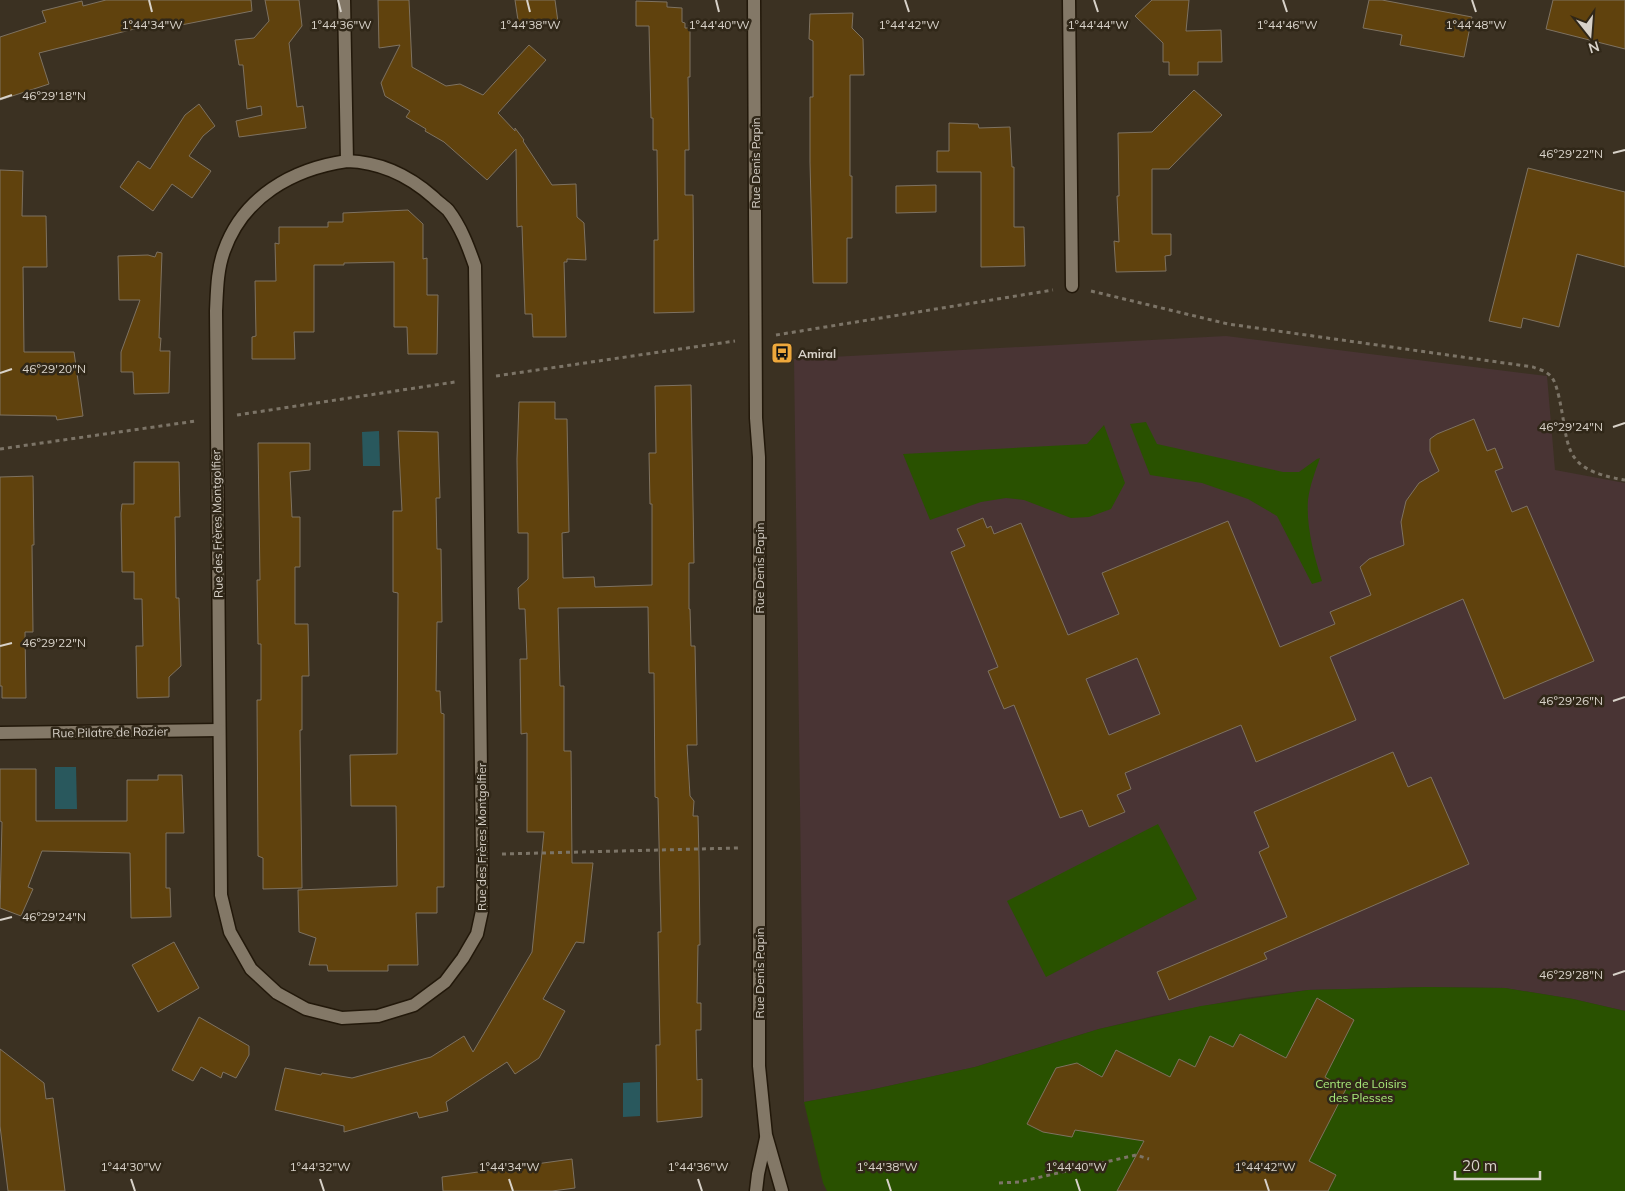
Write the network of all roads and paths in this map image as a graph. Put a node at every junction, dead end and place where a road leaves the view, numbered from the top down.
1 (344, 0) edge
2 (754, 0) edge
3 (1069, 0) edge
4 (347, 161) junction
5 (1072, 286) junction
6 (756, 338) junction
7 (477, 379) junction
8 (216, 419) junction
9 (0, 449) edge
10 (1625, 480) edge
11 (220, 730) junction
12 (0, 733) edge
13 (759, 848) junction
14 (482, 854) junction
15 (766, 1136) junction
16 (1149, 1159) dead end
17 (999, 1182) dead end
18 (756, 1191) edge
19 (782, 1191) edge

1 - 4 street
2 - 6 street, Rue Denis Papin
3 - 5 street
4 - 7 street, Rue des Frères Montgolfier
4 - 8 street, Rue des Frères Montgolfier
5 - 6 path
5 - 10 path
6 - 7 path
6 - 13 street, Rue Denis Papin
7 - 8 path
7 - 14 street, Rue des Frères Montgolfier
8 - 9 path
8 - 11 street, Rue des Frères Montgolfier
11 - 12 street, Rue Pilatre de Rozier
11 - 14 street, Rue des Frères Montgolfier
13 - 14 path
13 - 15 street, Rue Denis Papin
15 - 18 street, Rue Denis Papin
15 - 19 street, Rue Denis Papin
16 - 17 path

